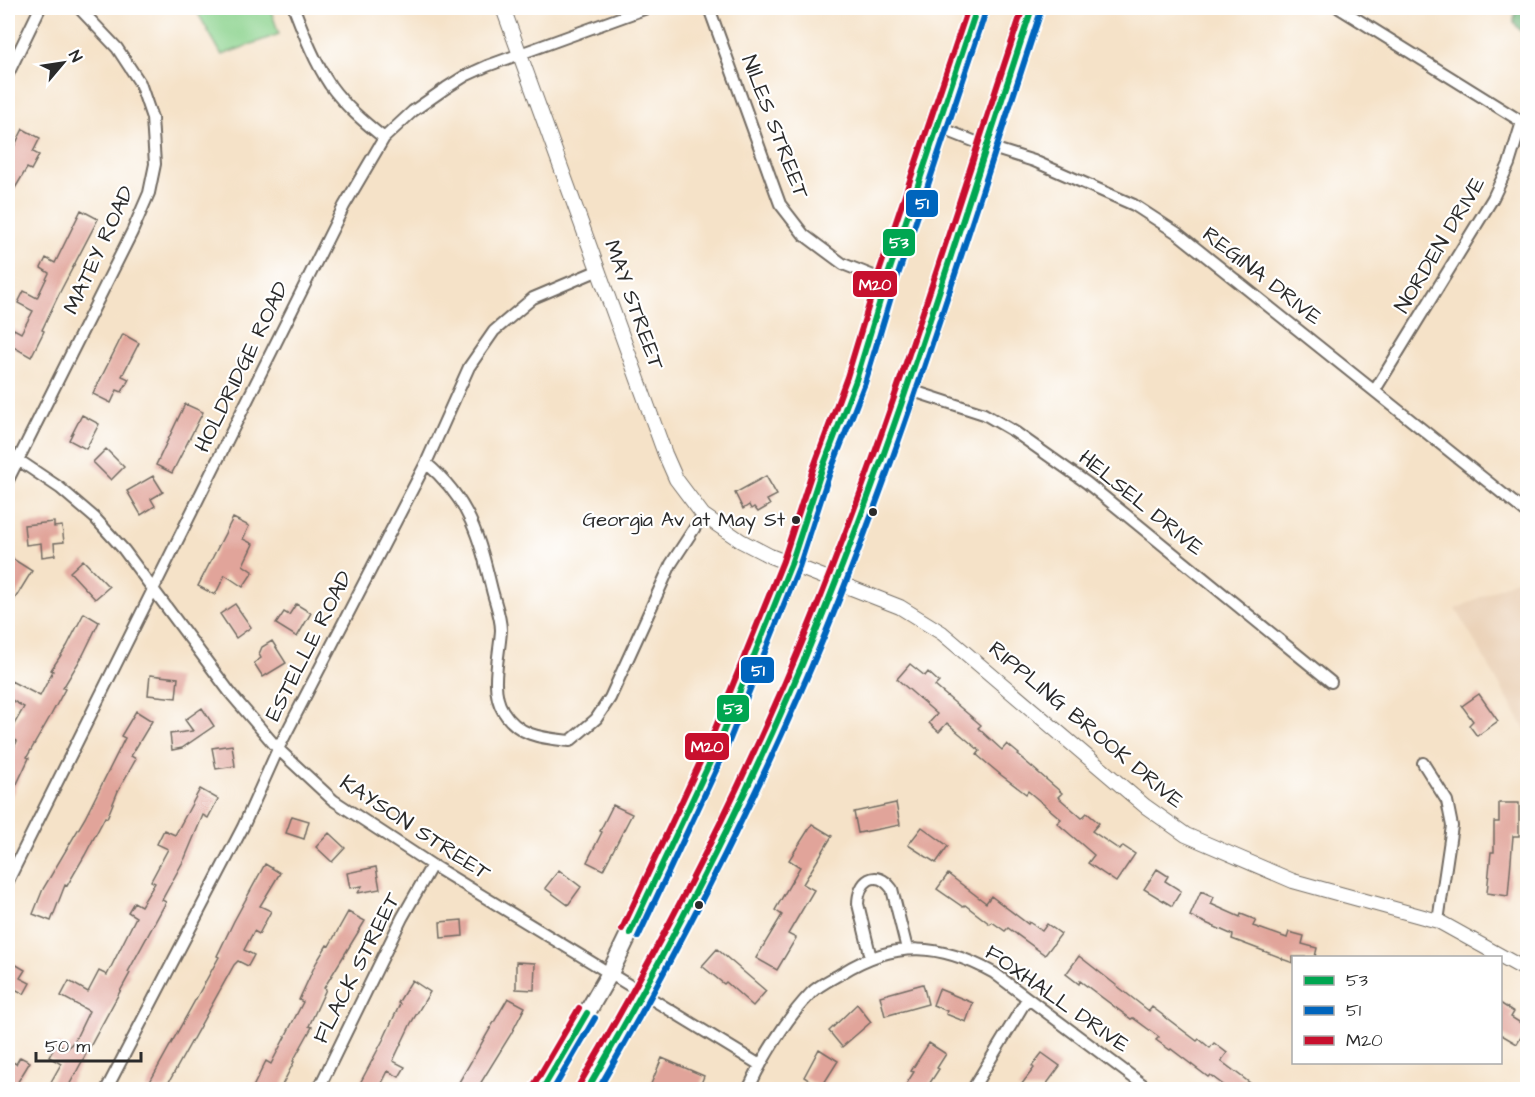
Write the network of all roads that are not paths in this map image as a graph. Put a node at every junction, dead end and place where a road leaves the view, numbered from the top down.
1 (40, 8) edge
2 (79, 8) edge
3 (294, 8) edge
4 (503, 8) edge
5 (647, 8) edge
6 (709, 8) edge
7 (977, 8) edge
8 (1032, 8) edge
9 (1339, 8) edge
10 (520, 55) junction
11 (8, 74) edge
12 (1526, 121) edge
13 (938, 127) junction
14 (384, 138) junction
15 (986, 146) junction
16 (599, 270) junction
17 (886, 281) junction
18 (907, 389) junction
19 (1375, 390) junction
20 (8, 453) edge
21 (18, 459) junction
22 (426, 463) junction
23 (8, 480) edge
24 (1527, 514) edge
25 (702, 515) junction
26 (791, 564) junction
27 (836, 583) junction
28 (153, 591) junction
29 (1330, 682) dead end
30 (278, 749) junction
31 (1422, 763) dead end
32 (432, 865) junction
33 (8, 881) edge
34 (1438, 921) junction
35 (907, 949) junction
36 (1500, 956) edge
37 (1502, 957) edge
38 (871, 958) junction
39 (1527, 971) edge
40 (610, 973) junction
41 (641, 993) junction
42 (1027, 999) junction
43 (760, 1065) junction
44 (106, 1089) edge
45 (318, 1089) edge
46 (542, 1089) edge
47 (587, 1089) edge
48 (748, 1089) edge
49 (972, 1089) edge
50 (1150, 1089) edge

1 - 11 street
2 - 21 street, MATEY ROAD
3 - 14 street
4 - 10 street, MAY STREET
5 - 10 street, HOLDRIDGE ROAD
6 - 17 street, NILES STREET
7 - 13 main road
8 - 15 main road
9 - 12 street
10 - 14 street, HOLDRIDGE ROAD
10 - 16 street, MAY STREET
12 - 19 street, NORDEN DRIVE
13 - 15 street, REGINA DRIVE
13 - 17 main road
14 - 28 street, HOLDRIDGE ROAD
15 - 18 main road
15 - 19 street, REGINA DRIVE
16 - 22 street, ESTELLE ROAD
16 - 25 street, MAY STREET
17 - 26 main road
18 - 27 main road
18 - 29 street, HELSEL DRIVE
19 - 24 street, REGINA DRIVE
20 - 21 street, KAYSON STREET
21 - 23 street, MATEY ROAD
21 - 28 street, KAYSON STREET
22 - 25 street
22 - 30 street, ESTELLE ROAD
25 - 26 street, MAY STREET
26 - 27 street, RIPPLING BROOK DRIVE
26 - 40 main road
27 - 34 street, RIPPLING BROOK DRIVE
27 - 41 main road
28 - 30 street, KAYSON STREET
28 - 33 street, HOLDRIDGE ROAD
30 - 32 street, KAYSON STREET
30 - 44 street, ESTELLE ROAD
31 - 34 street
32 - 40 street, KAYSON STREET
32 - 45 street, FLACK STREET
34 - 36 street, RIPPLING BROOK DRIVE
35 - 38 street, FOXHALL DRIVE
35 - 38 street
35 - 42 street, FOXHALL DRIVE
37 - 39 street, RIPPLING BROOK DRIVE
38 - 43 street, FOXHALL DRIVE
40 - 41 street, KAYSON STREET
40 - 46 main road
41 - 43 street, KAYSON STREET
41 - 47 main road
42 - 49 street
42 - 50 street, FOXHALL DRIVE
43 - 48 street, FOXHALL DRIVE

